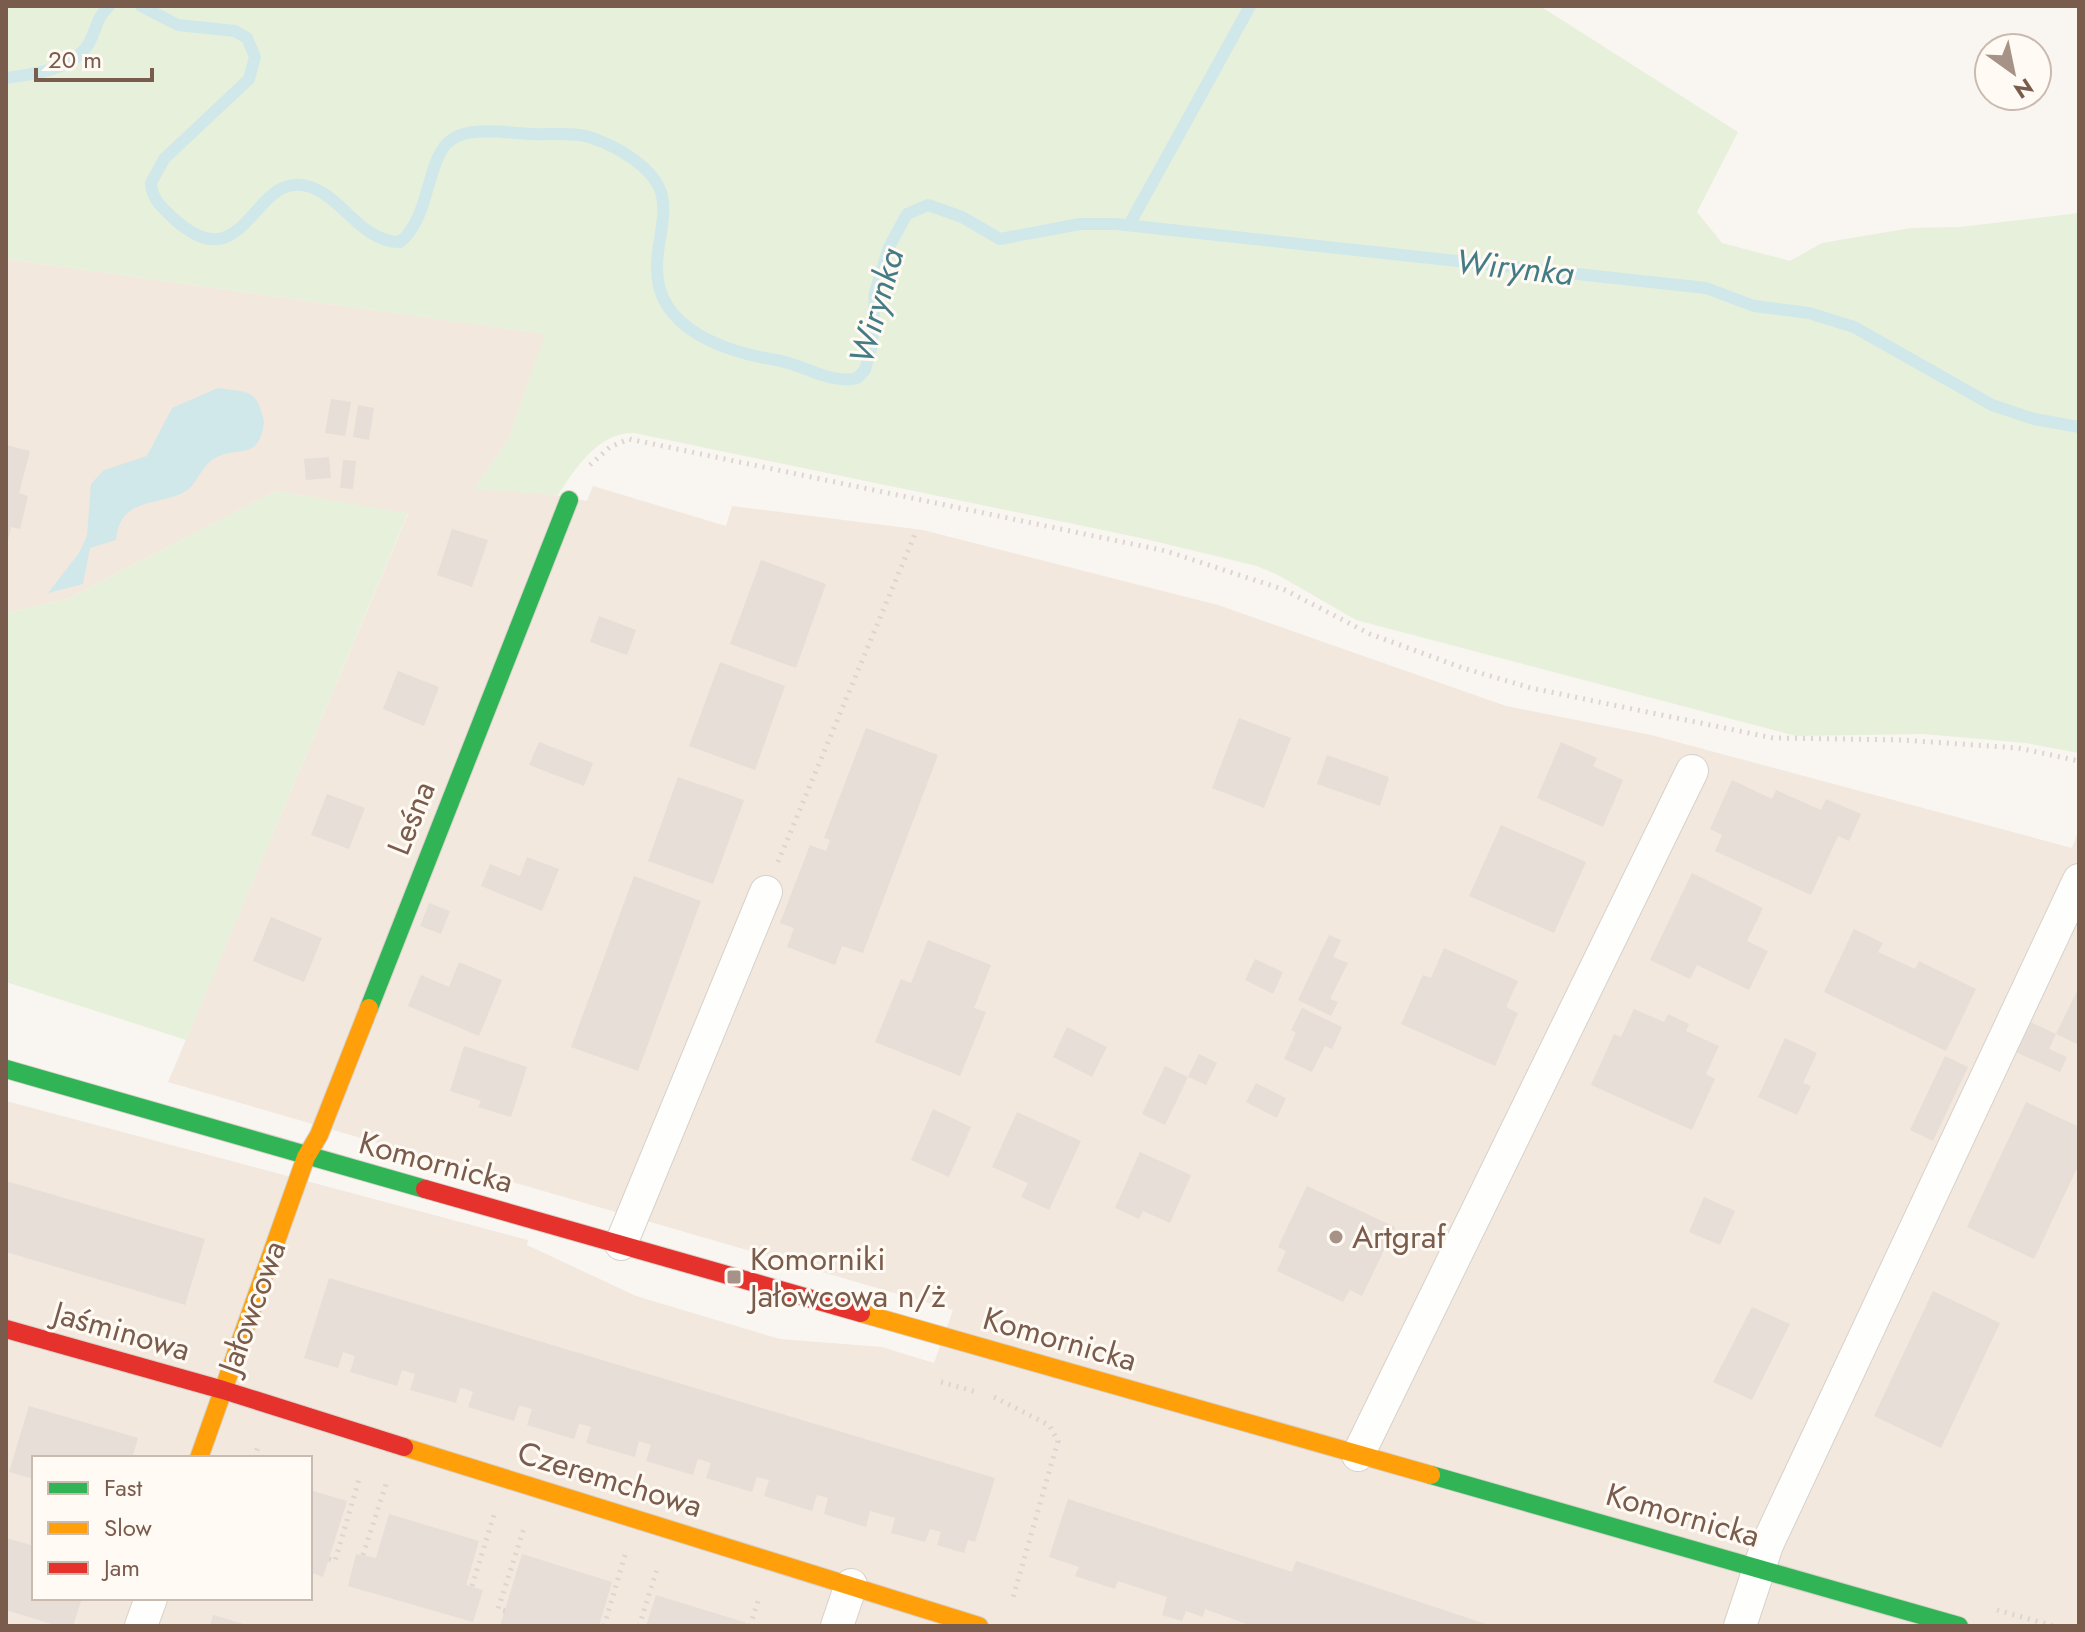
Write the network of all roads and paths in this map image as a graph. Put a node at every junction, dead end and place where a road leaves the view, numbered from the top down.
1 (569, 500) joint
2 (915, 534) dead end
3 (2079, 761) edge
4 (1692, 771) dead end
5 (2079, 880) edge
6 (766, 892) joint
7 (6, 1069) edge
8 (306, 1157) junction
9 (621, 1244) junction
10 (6, 1329) edge
11 (933, 1377) dead end
12 (223, 1390) junction
13 (1358, 1455) junction
14 (200, 1456) edge
15 (363, 1466) dead end
16 (389, 1474) dead end
17 (496, 1507) dead end
18 (527, 1517) dead end
19 (627, 1547) dead end
20 (363, 1555) dead end
21 (661, 1557) dead end
22 (329, 1559) dead end
23 (1758, 1567) junction
24 (851, 1585) junction
25 (472, 1586) dead end
26 (150, 1600) edge
27 (1010, 1609) dead end
28 (505, 1611) dead end
29 (141, 1626) edge
30 (604, 1626) edge
31 (639, 1626) edge
32 (837, 1626) edge
33 (979, 1626) edge
34 (1740, 1626) edge
35 (1959, 1626) edge

1 - 3 path
1 - 8 street, Leśna
2 - 6 path
4 - 13 street
5 - 23 street
6 - 9 street
7 - 8 street, Komornicka
8 - 9 street, Komornicka
8 - 12 street, Jałowcowa
9 - 13 street, Komornicka
10 - 12 street, Jaśminowa
11 - 27 path
12 - 14 street, Jałowcowa
12 - 24 street, Czeremchowa
13 - 23 street, Komornicka
15 - 22 path
16 - 20 path
17 - 25 path
18 - 28 path
19 - 30 path
21 - 31 path
23 - 34 street
23 - 35 street, Komornicka
24 - 32 street
24 - 33 street, Czeremchowa
26 - 29 street

